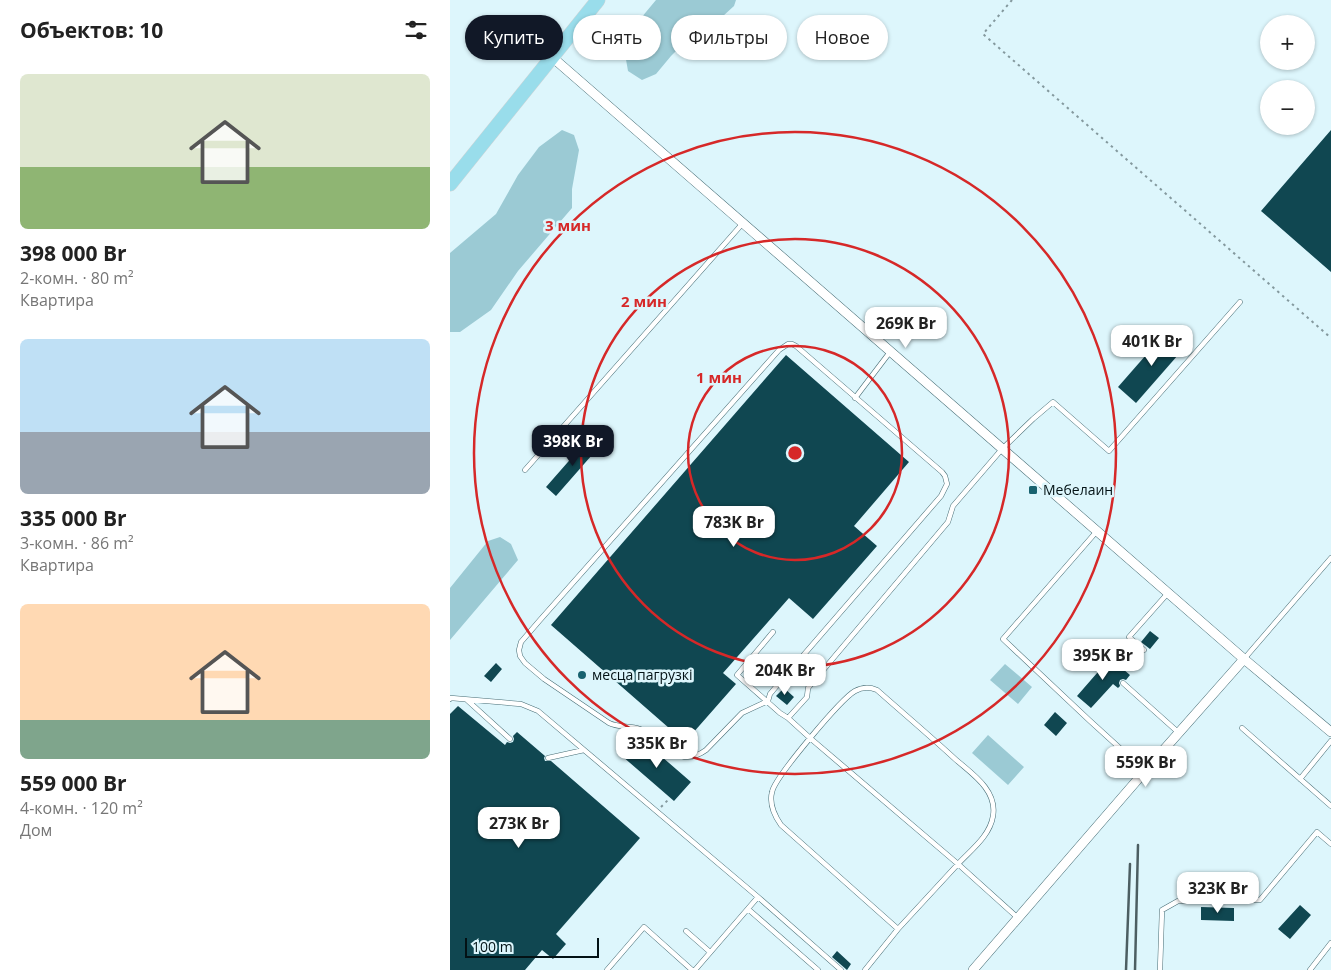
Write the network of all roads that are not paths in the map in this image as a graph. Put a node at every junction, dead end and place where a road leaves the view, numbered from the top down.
1 (598, 0) edge
2 (563, 43) edge
3 (550, 60) edge
4 (555, 60) edge
5 (450, 184) edge
6 (743, 223) junction
7 (1240, 302) dead end
8 (891, 351) junction
9 (856, 398) junction
10 (1002, 449) junction
11 (525, 470) dead end
12 (1097, 530) junction
13 (1331, 558) edge
14 (1168, 592) junction
15 (773, 632) dead end
16 (1144, 650) dead end
17 (1244, 659) junction
18 (1123, 683) dead end
19 (450, 699) edge
20 (466, 699) junction
21 (768, 701) junction
22 (788, 718) junction
23 (1242, 728) dead end
24 (1331, 732) edge
25 (1179, 733) junction
26 (810, 738) junction
27 (510, 739) dead end
28 (1331, 741) edge
29 (584, 750) junction
30 (548, 758) dead end
31 (1145, 771) junction
32 (1300, 779) junction
33 (1331, 806) edge
34 (1331, 844) edge
35 (958, 864) junction
36 (758, 897) junction
37 (748, 909) junction
38 (1018, 918) junction
39 (898, 929) junction
40 (686, 931) dead end
41 (1331, 943) edge
42 (710, 952) junction
43 (607, 970) edge
44 (694, 970) edge
45 (818, 970) edge
46 (842, 970) edge
47 (865, 970) edge
48 (973, 970) edge
49 (1160, 970) edge
50 (1310, 970) edge

1 - 2 main road
3 - 5 main road
4 - 6 street
6 - 8 street
6 - 11 lane
7 - 10 lane
8 - 9 lane
8 - 10 street
9 - 21 lane
9 - 21 lane
10 - 12 street
10 - 22 lane
12 - 14 street
12 - 31 lane
13 - 17 lane
14 - 16 lane
14 - 17 street
15 - 21 lane
17 - 24 street
17 - 25 street
18 - 25 lane
19 - 20 lane
20 - 27 lane
20 - 29 lane
21 - 22 lane
22 - 26 lane
23 - 32 lane
25 - 31 street
26 - 35 lane
26 - 35 lane
26 - 39 lane
28 - 32 lane
29 - 30 lane
29 - 36 lane
31 - 38 street
32 - 33 lane
34 - 49 lane
35 - 38 lane
35 - 39 lane
36 - 37 lane
36 - 46 lane
37 - 42 lane
37 - 45 lane
38 - 48 street
39 - 47 lane
40 - 42 lane
41 - 50 lane
42 - 44 lane
43 - 44 lane

